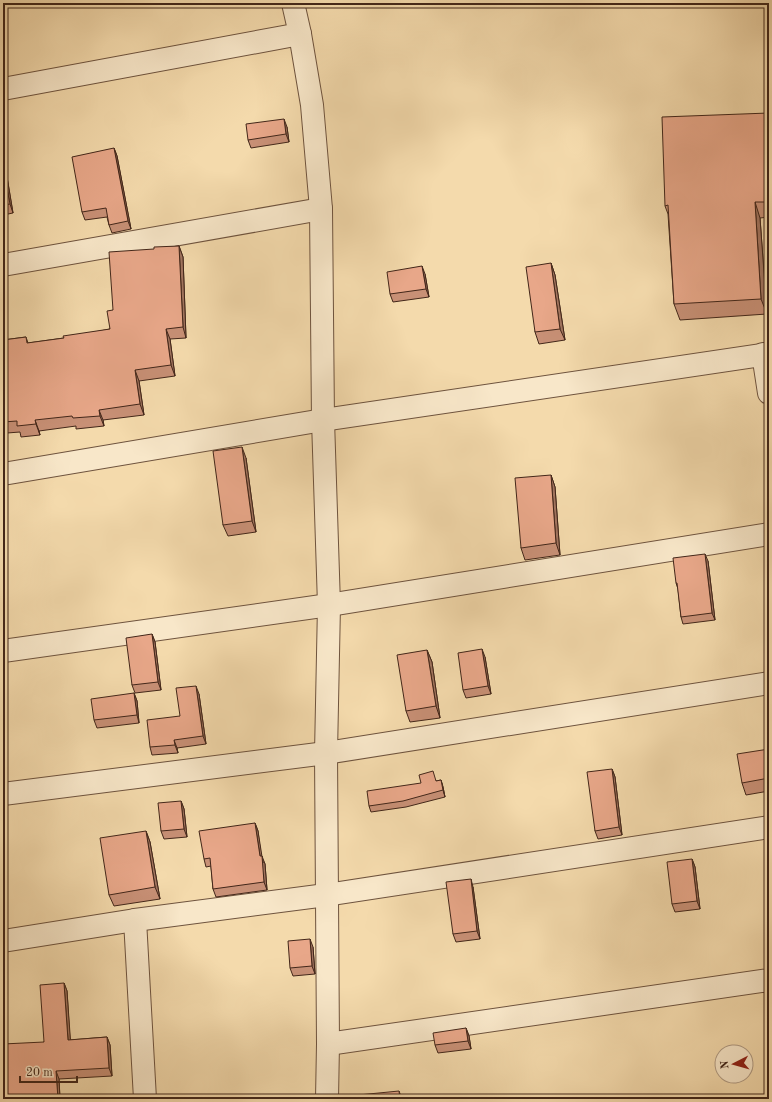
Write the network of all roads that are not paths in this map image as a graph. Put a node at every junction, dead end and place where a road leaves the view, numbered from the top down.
1 (293, 3) edge
2 (300, 34) junction
3 (3, 90) edge
4 (321, 209) junction
5 (3, 266) edge
6 (766, 354) edge
7 (769, 394) edge
8 (323, 420) junction
9 (3, 474) edge
10 (769, 534) edge
11 (329, 605) junction
12 (3, 651) edge
13 (769, 683) edge
14 (326, 753) junction
15 (3, 794) edge
16 (769, 827) edge
17 (326, 896) junction
18 (135, 920) junction
19 (3, 941) edge
20 (769, 980) edge
21 (328, 1044) junction
22 (145, 1099) edge
23 (327, 1099) edge

1 - 2 street
2 - 3 street
2 - 4 street
4 - 5 street
4 - 8 street
6 - 7 street
6 - 8 street
8 - 9 street
8 - 11 street
10 - 11 street
11 - 12 street
11 - 14 street
13 - 14 street
14 - 15 street
14 - 17 street
16 - 17 street
17 - 18 street
17 - 21 street
18 - 19 street
18 - 22 street
20 - 21 street
21 - 23 street

